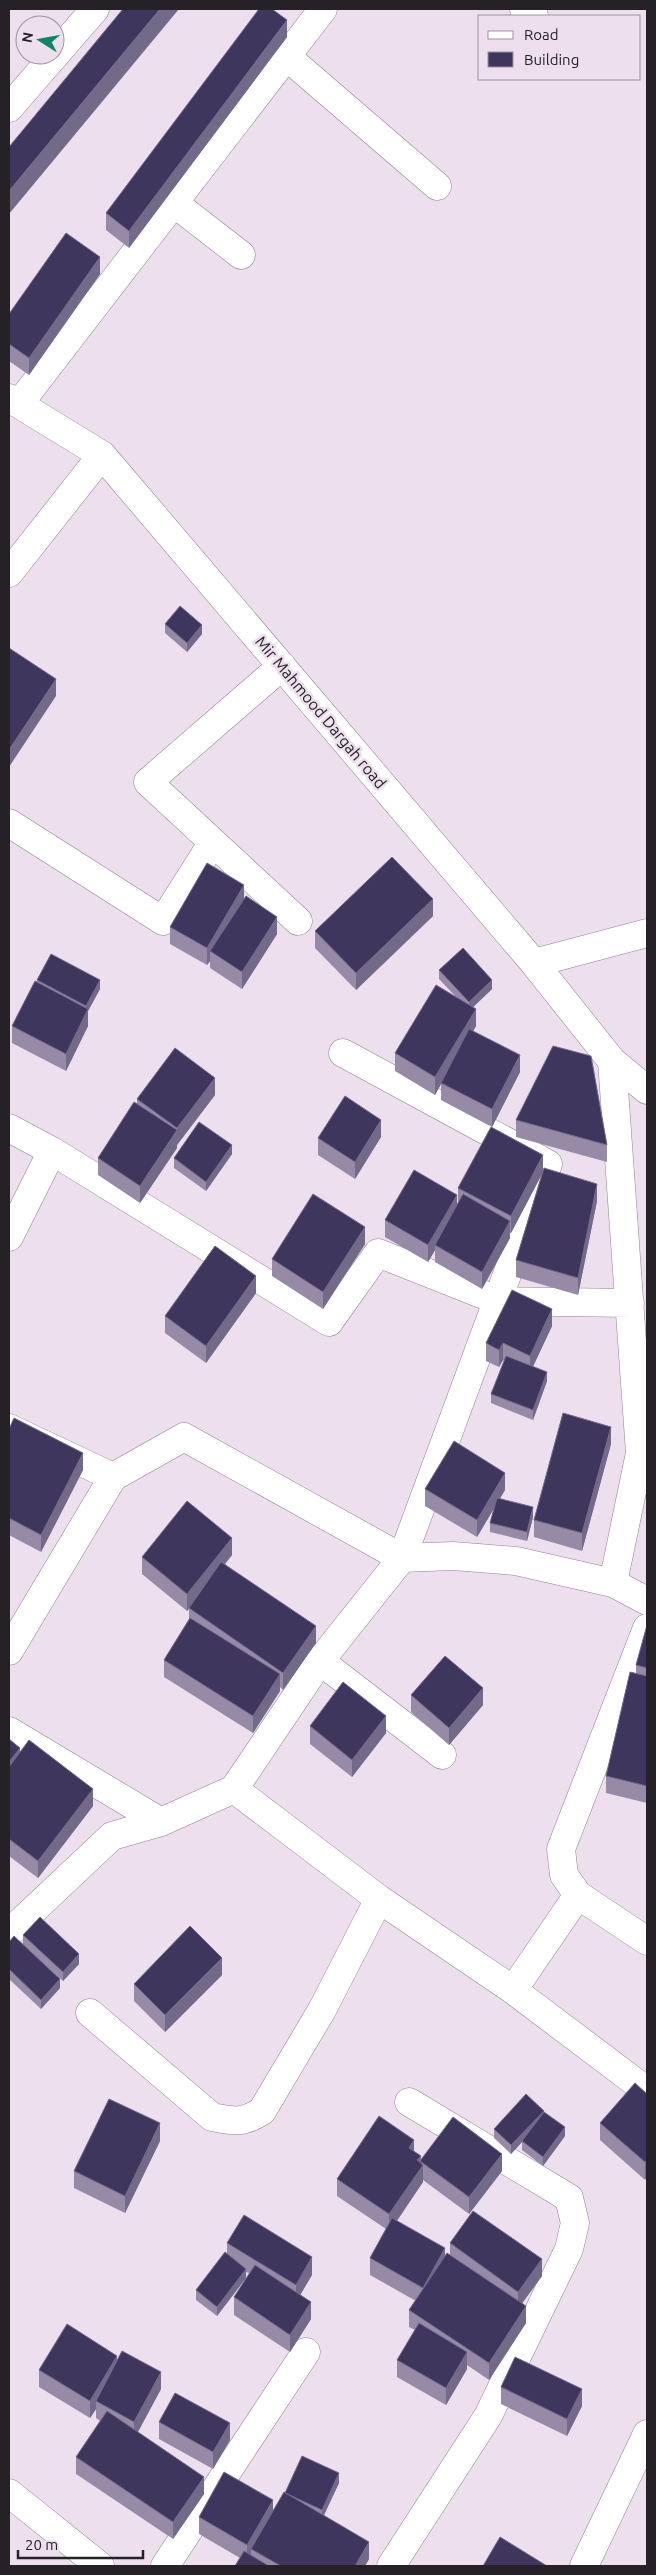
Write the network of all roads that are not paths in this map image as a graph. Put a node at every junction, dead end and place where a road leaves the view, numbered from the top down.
1 (96, 9) edge
2 (322, 9) edge
3 (286, 56) junction
4 (9, 108) edge
5 (437, 186) dead end
6 (174, 203) junction
7 (241, 255) dead end
8 (14, 401) edge
9 (102, 455) junction
10 (9, 573) edge
11 (282, 666) junction
12 (9, 823) edge
13 (213, 842) junction
14 (298, 921) dead end
15 (647, 933) edge
16 (534, 963) junction
17 (343, 1053) dead end
18 (612, 1061) junction
19 (647, 1090) edge
20 (9, 1128) edge
21 (52, 1151) junction
22 (9, 1237) edge
23 (499, 1301) junction
24 (630, 1303) junction
25 (9, 1428) edge
26 (644, 1453) edge
27 (113, 1477) junction
28 (402, 1558) junction
29 (613, 1584) junction
30 (647, 1602) edge
31 (647, 1628) edge
32 (9, 1651) edge
33 (320, 1661) junction
34 (9, 1731) edge
35 (442, 1755) dead end
36 (234, 1789) junction
37 (161, 1822) junction
38 (578, 1895) junction
39 (379, 1899) junction
40 (9, 1933) edge
41 (647, 1941) edge
42 (513, 1990) junction
43 (90, 2013) dead end
44 (647, 2091) edge
45 (409, 2102) dead end
46 (306, 2352) dead end
47 (647, 2434) edge
48 (9, 2493) edge
49 (100, 2566) edge
50 (165, 2566) edge
51 (391, 2566) edge
52 (584, 2566) edge

1 - 4 street
2 - 3 street
3 - 5 street
3 - 6 street
6 - 7 street
6 - 8 street
8 - 9 street, Mir Mahmood Dargah road
9 - 10 street
9 - 11 street, Mir Mahmood Dargah road
11 - 13 street
11 - 16 street, Mir Mahmood Dargah road
12 - 13 street
13 - 14 street
15 - 16 street
16 - 18 street, Mir Mahmood Dargah road
17 - 23 street
18 - 19 street, Mir Mahmood Dargah road
18 - 24 street
20 - 21 street
21 - 22 street
21 - 23 street
23 - 24 street
23 - 28 street
24 - 26 street
25 - 27 street
26 - 29 street
27 - 28 street
27 - 32 street
28 - 29 street
28 - 33 street
29 - 30 street
31 - 38 street
33 - 35 street
33 - 36 street
34 - 37 street
36 - 37 street
36 - 39 street
37 - 40 street
38 - 41 street
38 - 42 street
39 - 42 street
39 - 43 street
42 - 44 street
45 - 51 street
46 - 50 street
47 - 52 street
48 - 49 street

